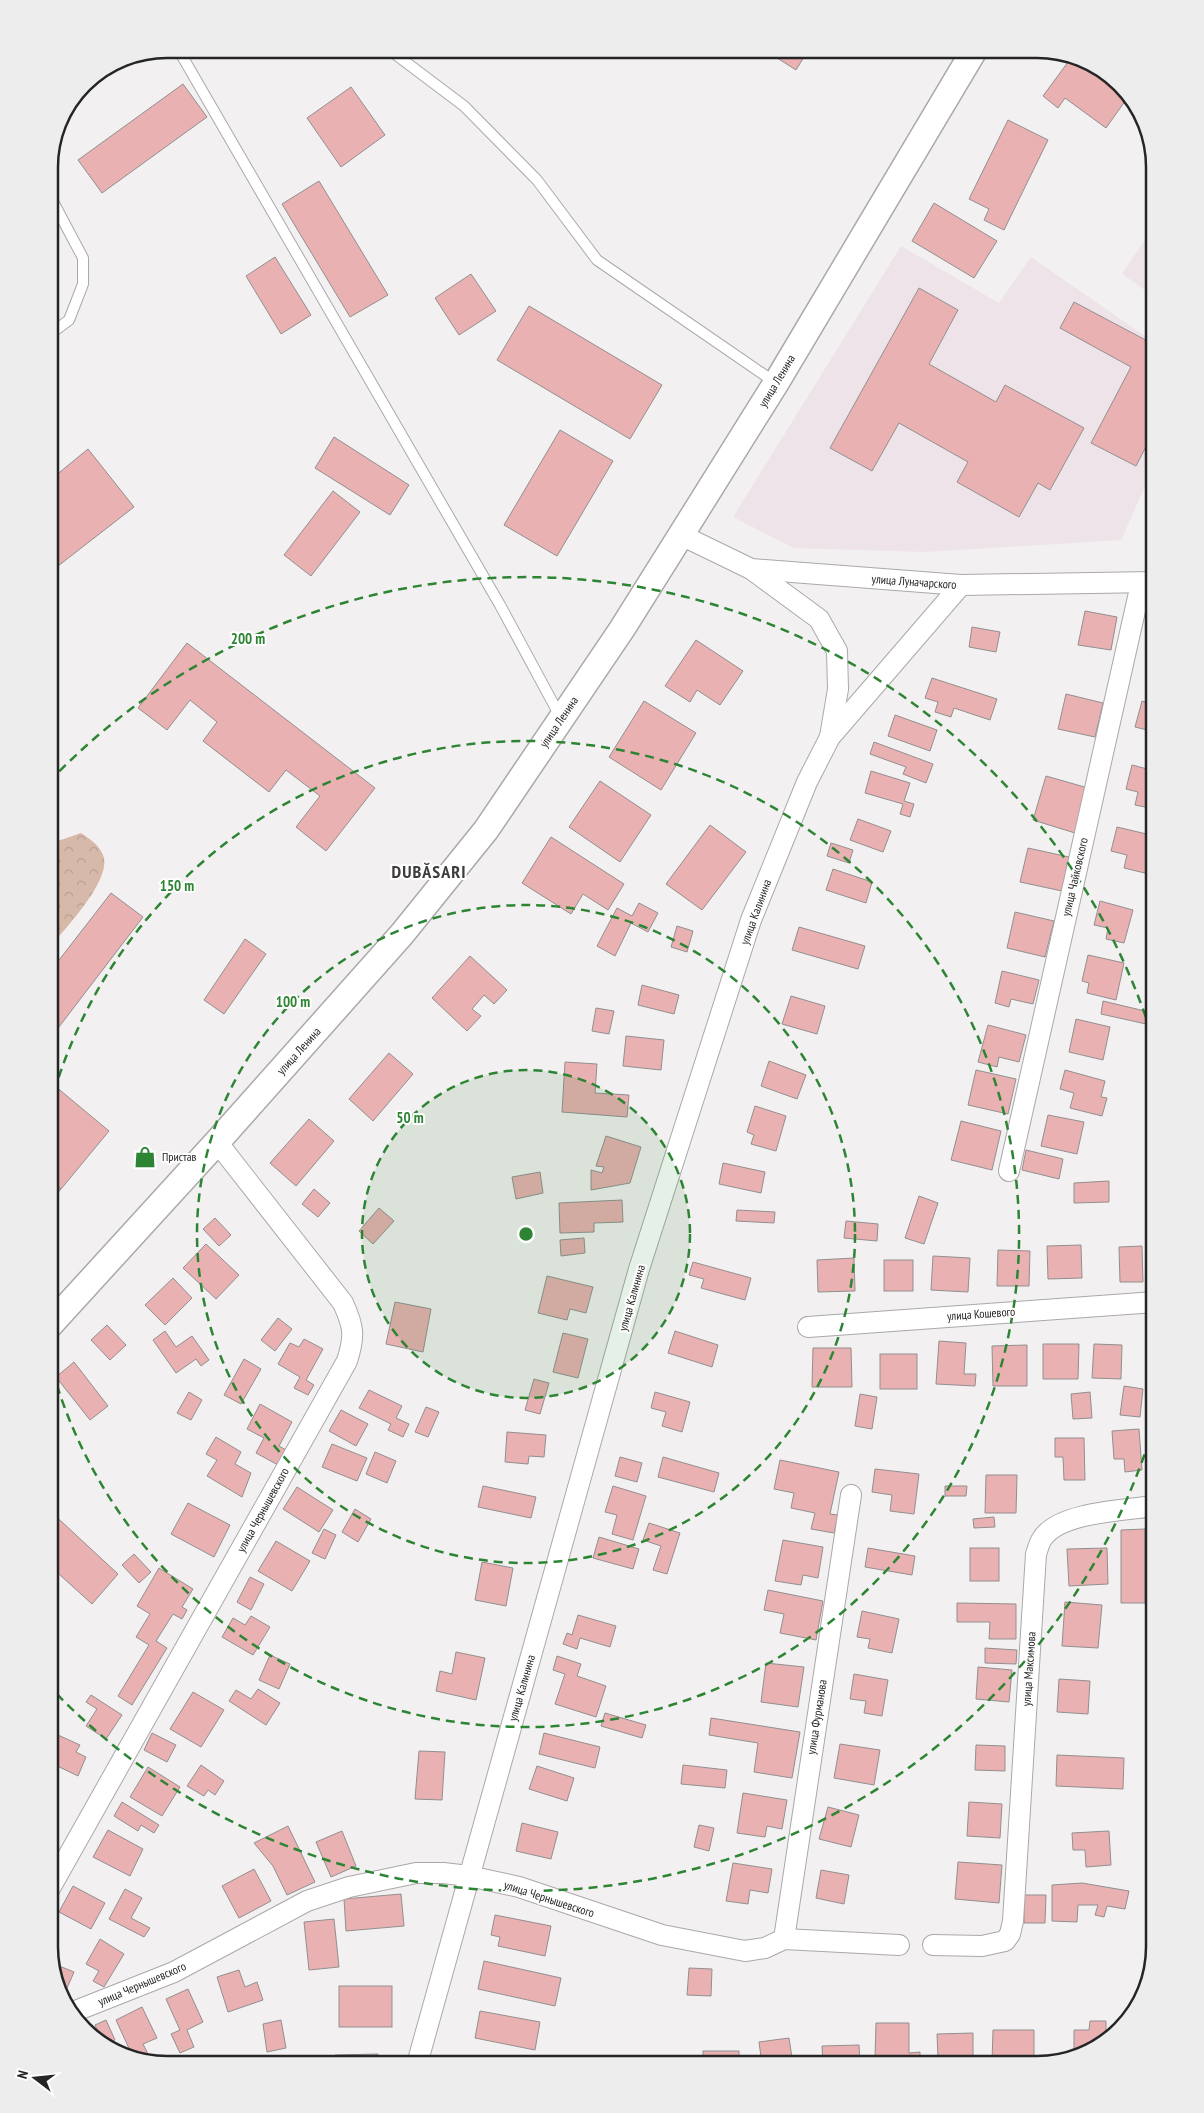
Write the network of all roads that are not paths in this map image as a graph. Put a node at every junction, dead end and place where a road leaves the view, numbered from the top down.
1 (183, 58) edge
2 (400, 58) edge
3 (970, 58) edge
4 (58, 211) edge
5 (58, 328) edge
6 (776, 383) junction
7 (681, 535) junction
8 (751, 570) junction
9 (1146, 583) edge
10 (960, 585) junction
11 (1146, 591) edge
12 (562, 719) junction
13 (830, 737) junction
14 (217, 1142) junction
15 (1009, 1170) dead end
16 (1146, 1303) edge
17 (58, 1316) edge
18 (808, 1327) dead end
19 (851, 1495) dead end
20 (1146, 1507) edge
21 (58, 1874) edge
22 (469, 1876) junction
23 (784, 1940) junction
24 (899, 1945) dead end
25 (933, 1946) dead end
26 (78, 2010) edge
27 (419, 2055) edge

1 - 12 lane
2 - 6 lane
3 - 6 street, улица Ленина
4 - 5 lane
6 - 7 street, улица Ленина
7 - 8 street, улица Луначарского
7 - 12 street, улица Ленина
8 - 10 street, улица Луначарского
8 - 13 street
9 - 10 street, улица Луначарского
10 - 13 street, улица Калинина
11 - 15 street, улица Чайковского
12 - 14 street, улица Ленина
13 - 22 street, улица Калинина
14 - 17 street, улица Ленина
14 - 21 street, улица Чернышевского
16 - 18 street, улица Кошевого
19 - 23 street, улица Фурманова
20 - 25 street, улица Максимова
22 - 23 street, улица Чернышевского
22 - 26 street, улица Чернышевского
22 - 27 street, улица Калинина
23 - 24 street, улица Чернышевского

